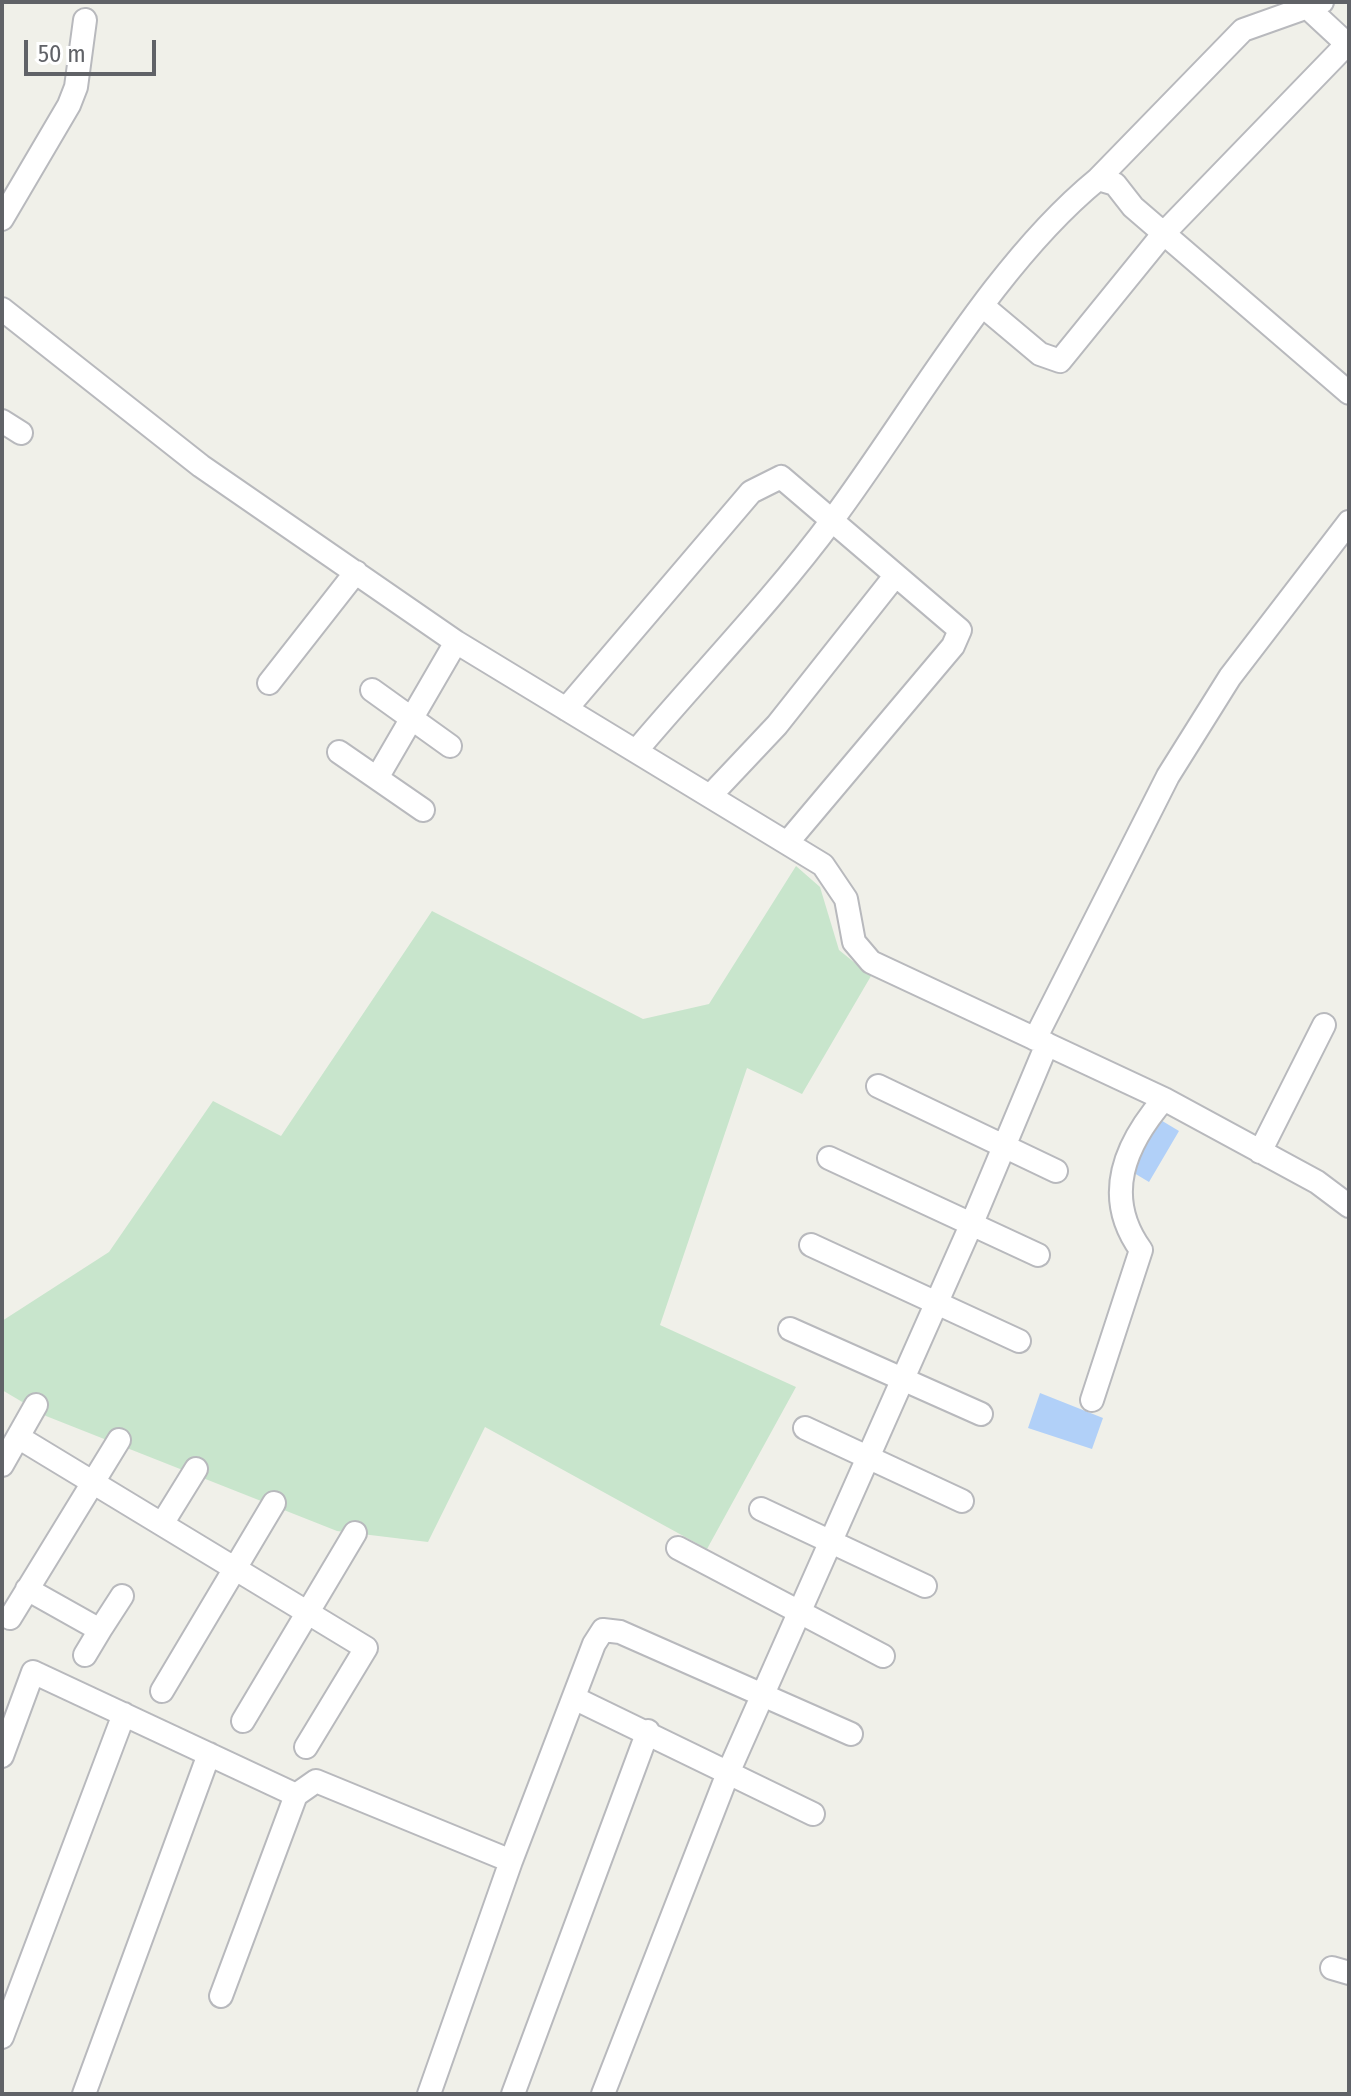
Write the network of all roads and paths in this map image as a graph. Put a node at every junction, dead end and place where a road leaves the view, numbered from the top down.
1 (1315, 5) edge
2 (85, 20) dead end
3 (1348, 45) edge
4 (1098, 179) junction
5 (2, 219) edge
6 (1164, 233) junction
7 (984, 307) junction
8 (4, 315) edge
9 (1349, 393) edge
10 (2, 421) edge
11 (21, 433) dead end
12 (831, 521) junction
13 (1349, 522) edge
14 (356, 572) junction
15 (895, 576) junction
16 (456, 642) junction
17 (269, 683) dead end
18 (372, 690) dead end
19 (566, 709) junction
20 (411, 719) junction
21 (450, 746) dead end
22 (636, 751) junction
23 (339, 752) dead end
24 (377, 778) junction
25 (710, 796) junction
26 (423, 810) dead end
27 (787, 843) junction
28 (1324, 1025) dead end
29 (1041, 1042) junction
30 (878, 1086) dead end
31 (1164, 1099) junction
32 (1004, 1148) junction
33 (1260, 1152) junction
34 (829, 1158) dead end
35 (1056, 1171) dead end
36 (1349, 1206) edge
37 (972, 1223) junction
38 (811, 1245) dead end
39 (1038, 1255) dead end
40 (936, 1304) junction
41 (790, 1329) dead end
42 (1019, 1341) dead end
43 (903, 1379) junction
44 (1092, 1400) dead end
45 (36, 1405) dead end
46 (981, 1414) dead end
47 (805, 1428) dead end
48 (18, 1437) junction
49 (119, 1440) dead end
50 (868, 1458) junction
51 (2, 1465) edge
52 (196, 1469) dead end
53 (93, 1483) junction
54 (962, 1501) dead end
55 (274, 1503) dead end
56 (761, 1509) dead end
57 (162, 1524) junction
58 (355, 1533) dead end
59 (832, 1541) junction
60 (678, 1548) dead end
61 (235, 1569) junction
62 (925, 1586) dead end
63 (27, 1589) junction
64 (122, 1596) dead end
65 (800, 1612) junction
66 (308, 1613) junction
67 (10, 1618) dead end
68 (100, 1630) junction
69 (85, 1655) dead end
70 (883, 1656) dead end
71 (162, 1691) dead end
72 (762, 1696) junction
73 (574, 1698) junction
74 (124, 1714) junction
75 (243, 1721) dead end
76 (648, 1731) junction
77 (851, 1734) dead end
78 (306, 1747) dead end
79 (209, 1754) junction
80 (2, 1756) edge
81 (728, 1773) junction
82 (296, 1795) junction
83 (813, 1814) dead end
84 (511, 1861) junction
85 (221, 1996) dead end
86 (2, 2037) edge
87 (84, 2094) edge
88 (429, 2094) edge
89 (513, 2094) edge
90 (603, 2094) edge

1 - 3 street
1 - 4 street
2 - 5 street
3 - 6 street
4 - 6 street
4 - 7 street
6 - 7 street
6 - 9 street
7 - 12 street
8 - 14 street
10 - 11 street
12 - 15 street
12 - 19 street
12 - 22 street
13 - 29 street
14 - 16 street
14 - 17 street
15 - 25 street
15 - 27 street
16 - 19 street
16 - 20 street
18 - 20 street
19 - 22 street
20 - 21 street
20 - 24 street
22 - 25 street
23 - 24 street
24 - 26 street
25 - 27 street
27 - 29 street
28 - 33 street
29 - 31 street
29 - 32 street
30 - 32 street
31 - 33 street
31 - 44 street
32 - 35 street
32 - 37 street
33 - 36 street
34 - 37 street
37 - 39 street
37 - 40 street
38 - 40 street
40 - 42 street
40 - 43 street
41 - 43 street
43 - 46 street
43 - 50 street
45 - 48 street
47 - 50 street
48 - 51 street
48 - 53 street
49 - 53 street
50 - 54 street
50 - 59 street
52 - 57 street
53 - 57 street
53 - 63 street
55 - 61 street
56 - 59 street
57 - 61 street
58 - 66 street
59 - 62 street
59 - 65 street
60 - 65 street
61 - 66 street
61 - 71 street
63 - 67 street
63 - 68 street
64 - 68 street
65 - 70 street
65 - 72 street
66 - 75 street
66 - 78 street
68 - 69 street
72 - 73 street
72 - 77 street
72 - 81 street
73 - 76 street
73 - 84 street
74 - 79 street
74 - 80 street
74 - 86 street
76 - 81 street
76 - 89 street
79 - 82 street
79 - 87 street
81 - 83 street
81 - 90 street
82 - 84 street
82 - 85 street
84 - 88 street

